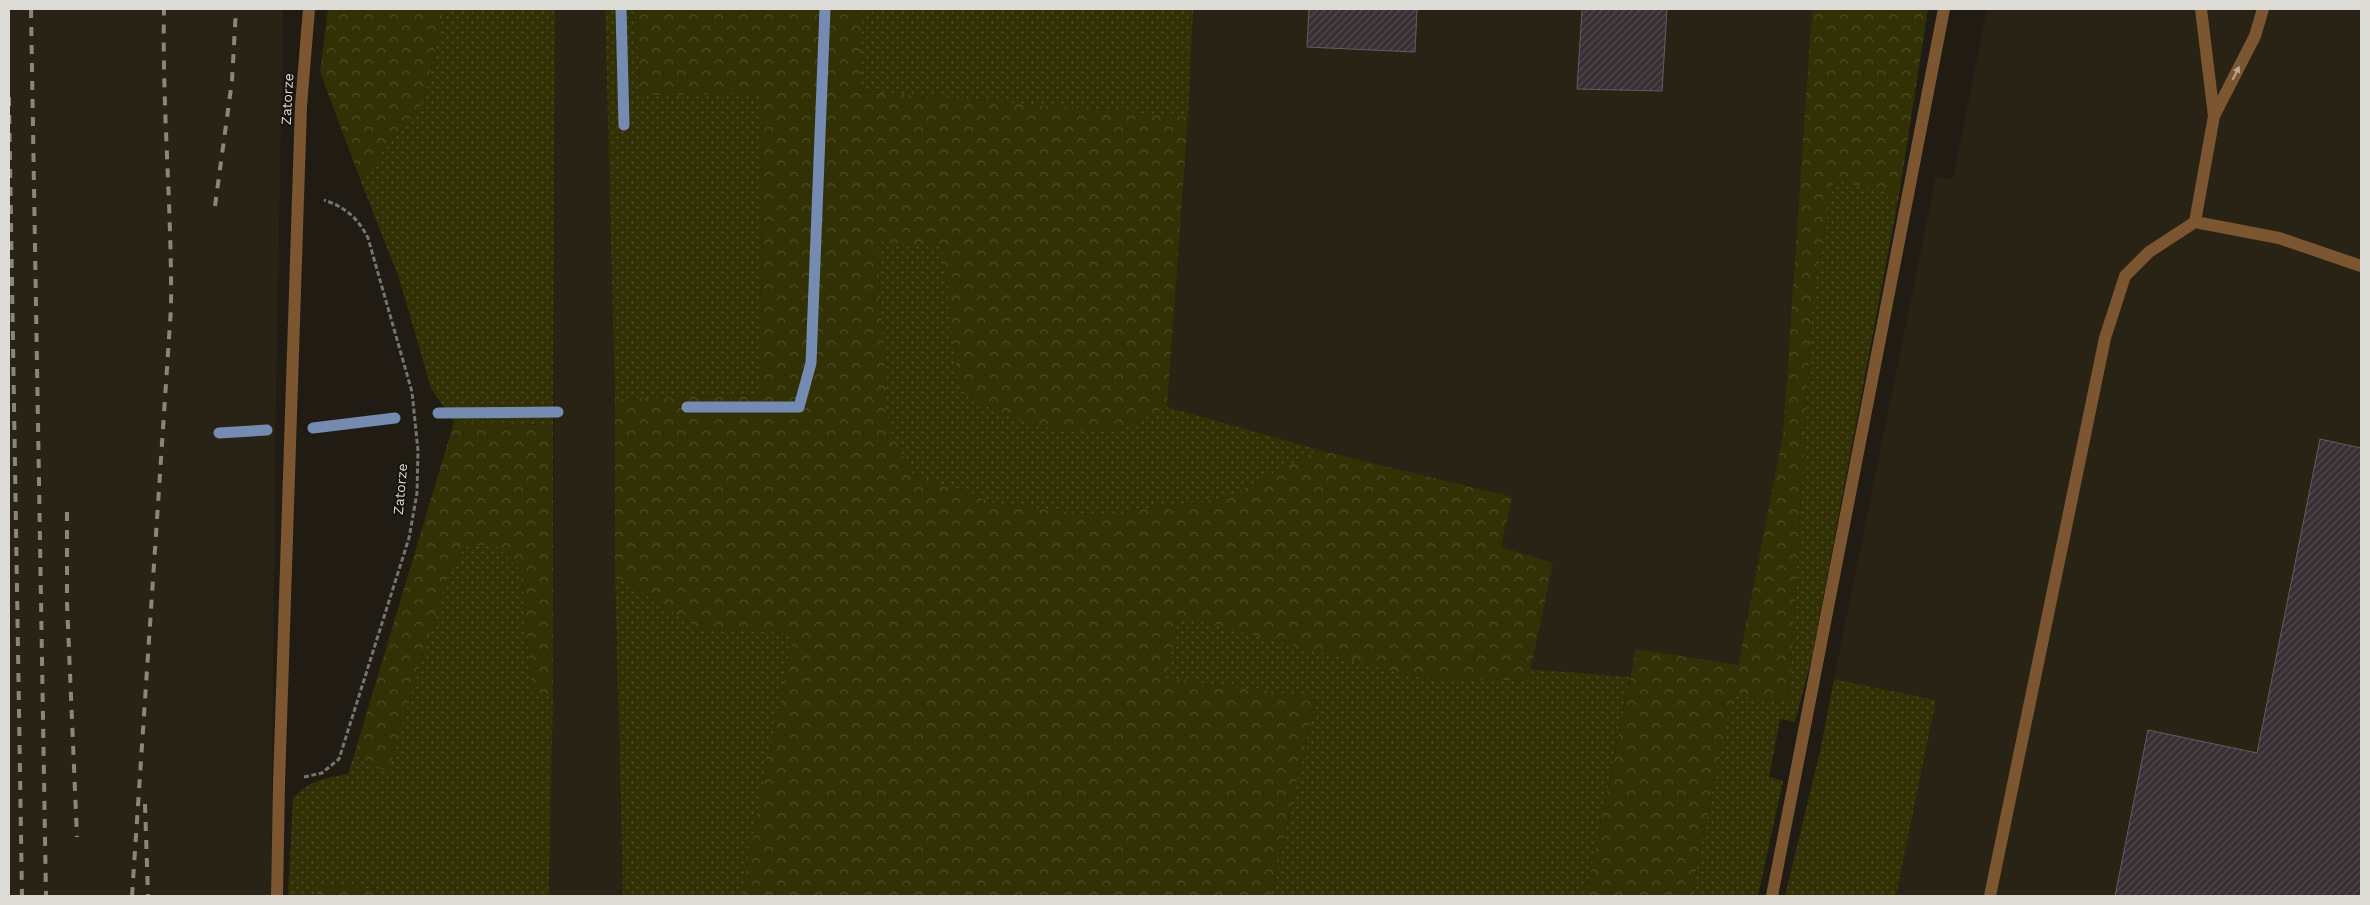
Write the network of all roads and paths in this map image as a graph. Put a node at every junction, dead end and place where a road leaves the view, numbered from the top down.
1 (309, 9) edge
2 (1944, 9) edge
3 (2201, 9) edge
4 (2263, 9) edge
5 (2214, 116) junction
6 (299, 191) junction
7 (2195, 222) junction
8 (2361, 266) edge
9 (279, 783) junction
10 (277, 896) edge
11 (1772, 896) edge
12 (1990, 896) edge

1 - 6 lane, Zatorze
2 - 11 lane
3 - 5 lane
5 -> 4 lane
5 - 7 lane
6 - 9 lane, Zatorze
6 - 9 path, Zatorze
7 - 8 lane
7 - 12 lane
9 - 10 lane, Zatorze

